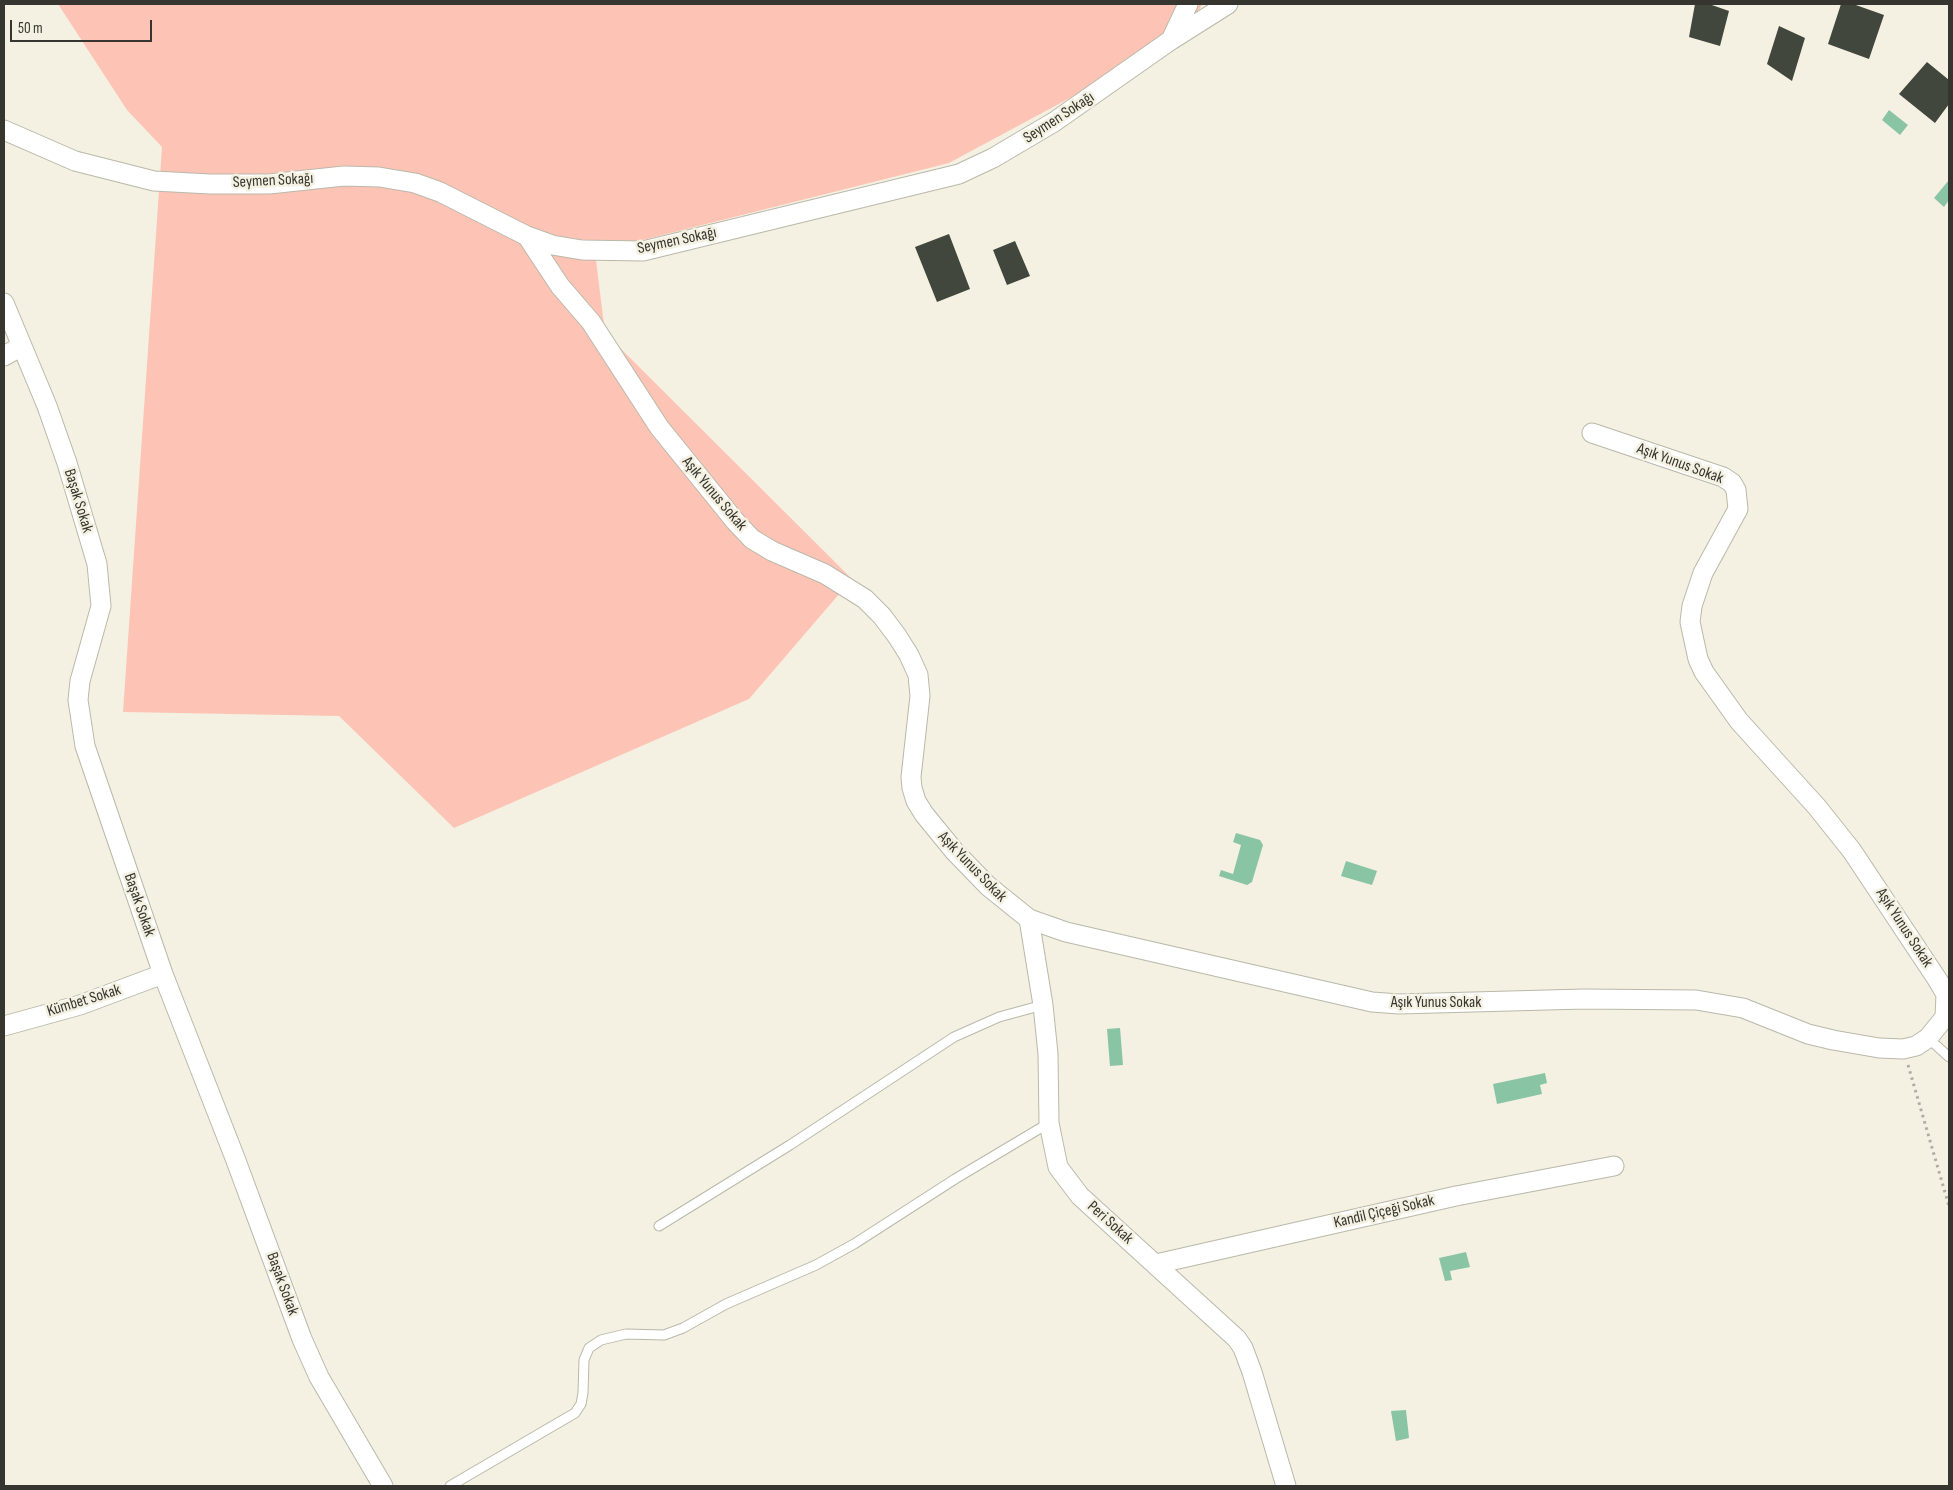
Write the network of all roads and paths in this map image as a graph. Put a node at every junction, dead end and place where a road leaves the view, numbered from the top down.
1 (1188, 4) edge
2 (1228, 4) edge
3 (1171, 40) junction
4 (4, 130) edge
5 (527, 236) junction
6 (4, 303) edge
7 (22, 346) junction
8 (4, 356) edge
9 (1592, 433) dead end
10 (1029, 918) junction
11 (163, 974) junction
12 (1043, 1005) junction
13 (4, 1026) edge
14 (1928, 1038) junction
15 (1903, 1049) junction
16 (1949, 1057) edge
17 (1049, 1123) junction
18 (1614, 1166) dead end
19 (1949, 1206) edge
20 (658, 1226) dead end
21 (1156, 1264) junction
22 (382, 1486) edge
23 (450, 1486) edge
24 (1286, 1486) edge

1 - 3 street
2 - 3 street, Seymen Sokağı
3 - 5 street, Seymen Sokağı
4 - 5 street, Seymen Sokağı
5 - 10 street, Aşık Yunus Sokak
6 - 7 street, Başak Sokak
7 - 8 street
7 - 11 street, Başak Sokak
9 - 14 street, Aşık Yunus Sokak
10 - 12 street, Peri Sokak
10 - 15 street, Aşık Yunus Sokak
11 - 13 street, Kümbet Sokak
11 - 22 street, Başak Sokak
12 - 17 street, Peri Sokak
12 - 20 lane
14 - 15 street, Aşık Yunus Sokak
14 - 16 lane
15 - 19 path
17 - 21 street, Peri Sokak
17 - 23 lane
18 - 21 street, Kandil Çiçeği Sokak
21 - 24 street, Peri Sokak

